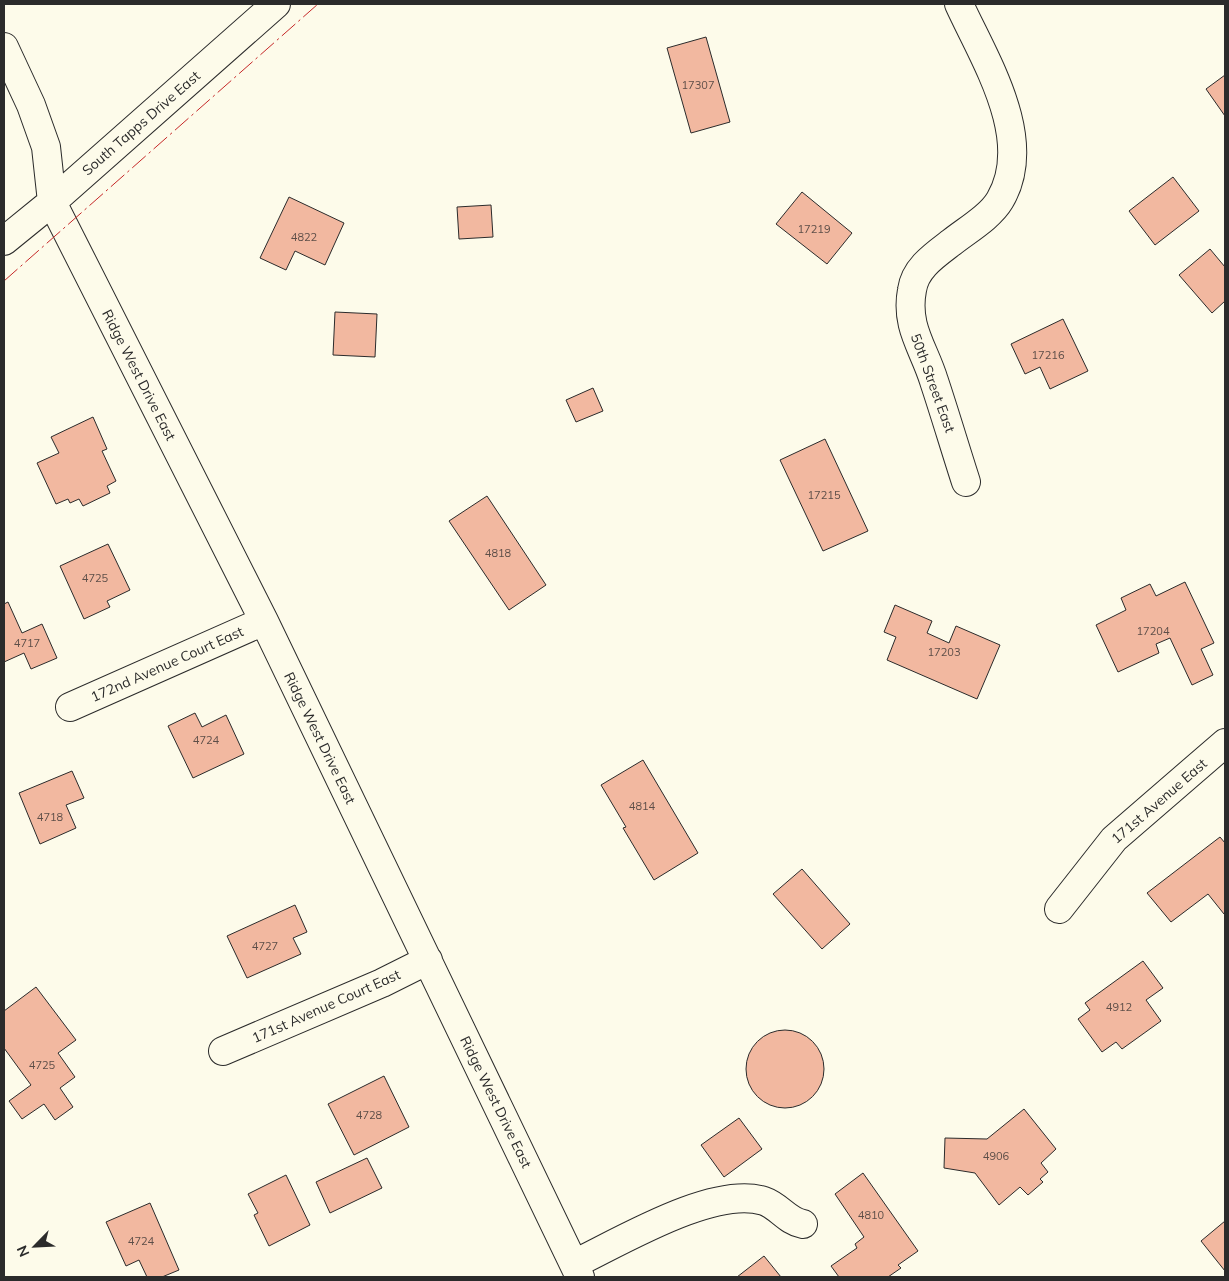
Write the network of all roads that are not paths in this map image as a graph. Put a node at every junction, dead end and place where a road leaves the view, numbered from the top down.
1 (276, 4) edge
2 (959, 4) edge
3 (4, 48) edge
4 (52, 202) junction
5 (4, 241) edge
6 (966, 482) dead end
7 (264, 621) junction
8 (70, 707) dead end
9 (1225, 743) edge
10 (1059, 909) dead end
11 (428, 960) junction
12 (224, 1051) dead end
13 (803, 1224) dead end
14 (577, 1271) edge

1 - 4 street, South Tapps Drive East
2 - 6 street, 50th Street East
3 - 4 street
4 - 5 street, South Tapps Drive East
4 - 7 street, Ridge West Drive East
7 - 8 street, 172nd Avenue Court East
7 - 11 street, Ridge West Drive East
9 - 10 street, 171st Avenue East
11 - 12 street, 171st Avenue Court East
11 - 14 street, Ridge West Drive East
13 - 14 street

